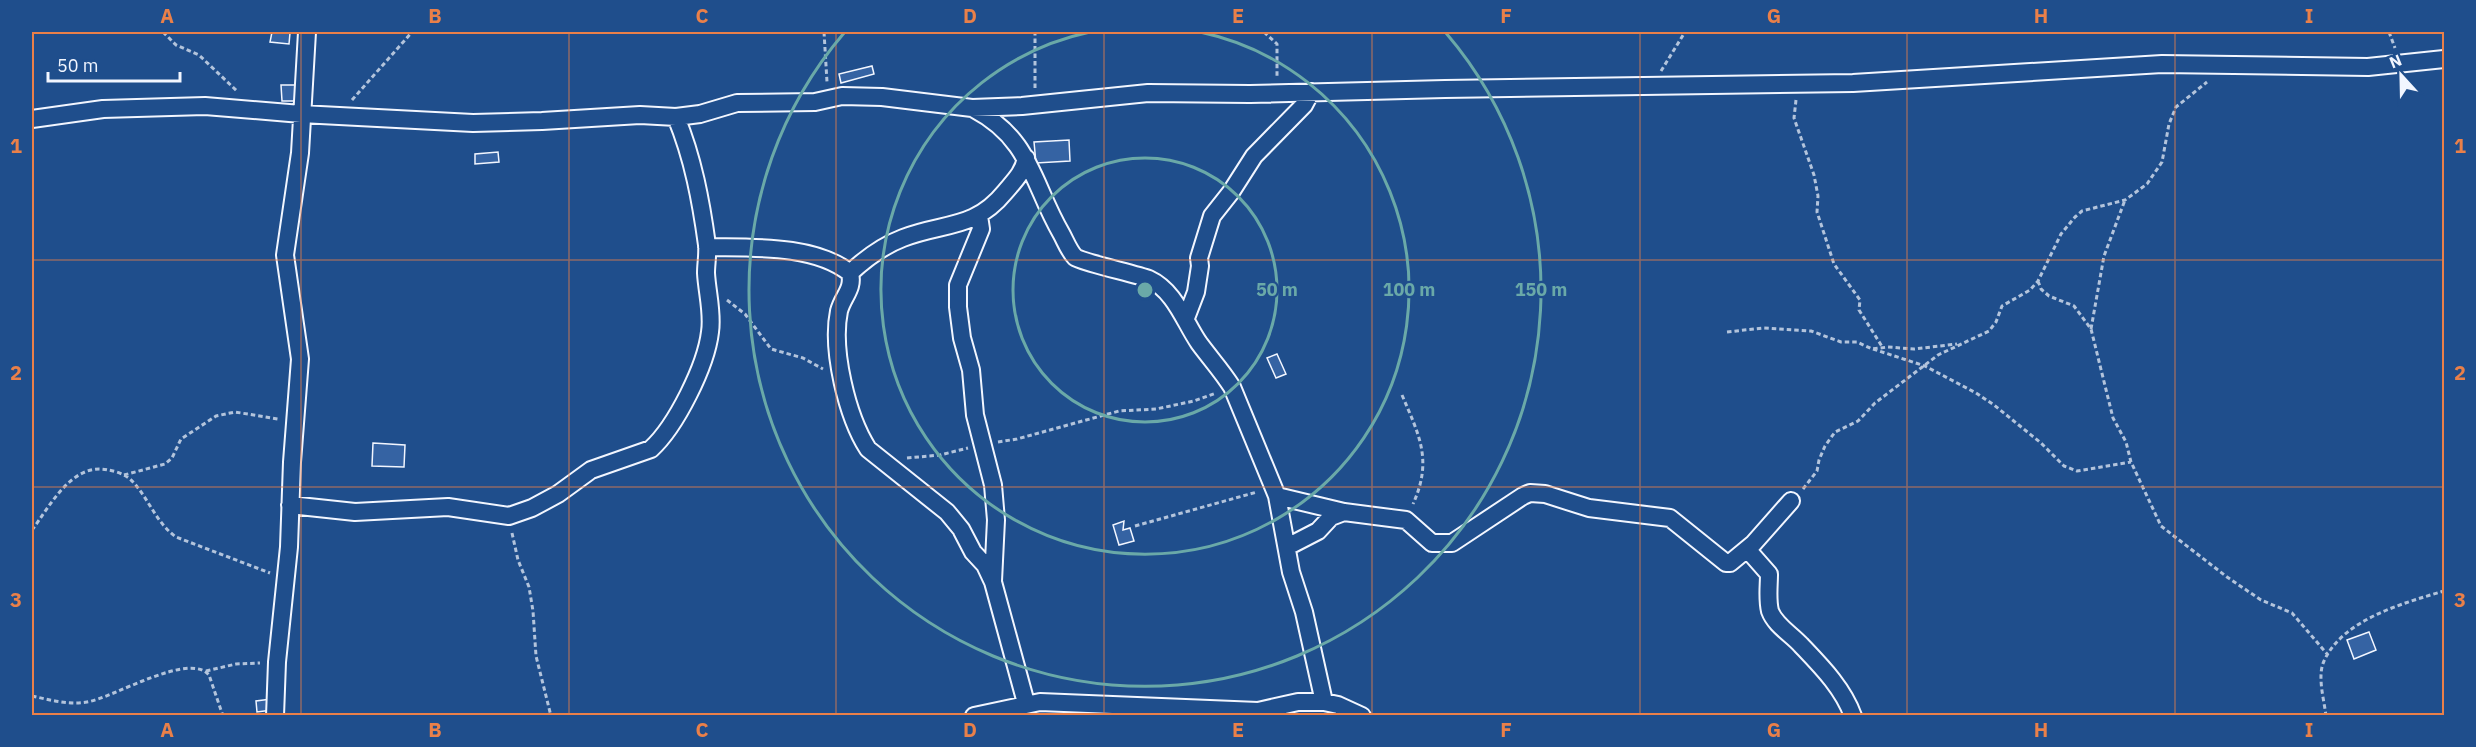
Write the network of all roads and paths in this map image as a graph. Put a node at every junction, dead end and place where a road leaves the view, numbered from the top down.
1 (163, 32) edge
2 (307, 32) edge
3 (412, 32) edge
4 (824, 32) edge
5 (1035, 32) edge
6 (1264, 32) edge
7 (1685, 32) edge
8 (2445, 59) edge
9 (2208, 81) dead end
10 (1802, 84) junction
11 (1655, 86) junction
12 (1311, 92) junction
13 (1278, 93) junction
14 (828, 99) junction
15 (1035, 105) junction
16 (972, 108) junction
17 (254, 110) junction
18 (301, 114) junction
19 (339, 115) junction
20 (676, 117) junction
21 (32, 119) edge
22 (1026, 158) junction
23 (2125, 200) junction
24 (979, 216) junction
25 (707, 247) junction
26 (850, 273) junction
27 (2038, 281) junction
28 (708, 293) junction
29 (1186, 318) junction
30 (2091, 329) junction
31 (1727, 332) dead end
32 (1959, 344) junction
33 (1883, 348) junction
34 (1873, 349) junction
35 (1925, 366) junction
36 (844, 384) junction
37 (1232, 387) junction
38 (1402, 394) dead end
39 (295, 423) junction
40 (983, 445) junction
41 (906, 458) dead end
42 (2131, 462) junction
43 (124, 476) junction
44 (1276, 491) junction
45 (1791, 501) joint
46 (290, 505) junction
47 (1344, 512) junction
48 (509, 516) junction
49 (1406, 519) junction
50 (1135, 526) dead end
51 (32, 530) edge
52 (1287, 547) junction
53 (1747, 549) junction
54 (285, 579) junction
55 (993, 582) junction
56 (2445, 591) edge
57 (2328, 655) junction
58 (277, 662) junction
59 (206, 671) junction
60 (32, 696) edge
61 (1324, 702) junction
62 (1026, 703) junction
63 (223, 716) edge
64 (275, 716) edge
65 (551, 716) edge
66 (974, 716) edge
67 (1362, 716) edge
68 (1853, 716) edge
69 (2326, 716) edge

1 - 17 path
2 - 18 street
3 - 19 path
4 - 14 path
5 - 15 path
6 - 13 path
7 - 11 path
8 - 10 street
9 - 23 path
10 - 11 street
10 - 33 path
11 - 12 street
12 - 13 street
12 - 29 street
13 - 15 street
14 - 16 street
14 - 20 street
15 - 16 street
16 - 22 street
17 - 18 street
17 - 21 street
18 - 19 street
18 - 39 street
19 - 20 street
20 - 25 street
22 - 24 street
22 - 29 street
23 - 27 path
23 - 30 path
24 - 26 street
24 - 40 street
25 - 26 street
25 - 28 street
26 - 36 street
27 - 30 path
27 - 32 path
28 - 36 path
28 - 48 street
29 - 37 street
30 - 42 path
31 - 34 path
32 - 33 path
32 - 35 path
33 - 34 path
34 - 35 path
35 - 42 path
35 - 45 path
36 - 55 street
37 - 40 path
37 - 44 street
38 - 49 path
39 - 43 path
39 - 46 street
40 - 41 path
40 - 55 street
42 - 57 path
43 - 51 path
43 - 54 path
44 - 47 street
44 - 50 path
44 - 52 street
45 - 53 street
46 - 48 street
46 - 54 street
47 - 49 street
47 - 52 street
48 - 65 path
49 - 53 street
52 - 61 street
53 - 68 street
54 - 58 street
55 - 62 street
56 - 57 path
57 - 69 path
58 - 59 path
58 - 64 street
59 - 60 path
59 - 63 path
61 - 62 street
61 - 67 street
62 - 66 street

